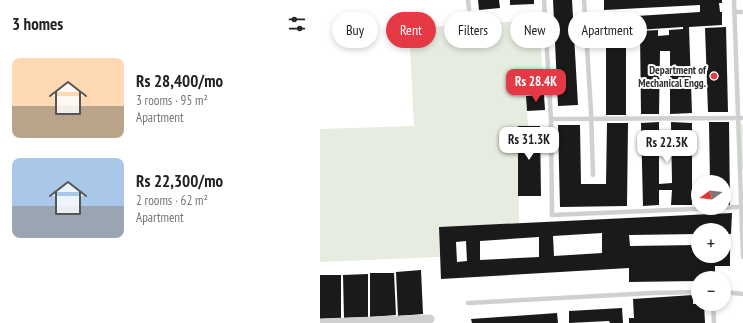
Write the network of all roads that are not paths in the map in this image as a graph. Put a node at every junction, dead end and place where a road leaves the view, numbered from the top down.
1 (468, 0) edge
2 (544, 0) edge
3 (584, 0) edge
4 (734, 0) edge
5 (469, 9) dead end
6 (734, 12) junction
7 (743, 12) edge
8 (591, 118) junction
9 (740, 118) edge
10 (551, 119) junction
11 (593, 175) dead end
12 (741, 207) junction
13 (742, 235) edge
14 (743, 257) edge
15 (691, 292) edge
16 (731, 293) edge
17 (743, 294) edge
18 (468, 303) dead end
19 (713, 311) edge
20 (430, 319) dead end
21 (320, 323) edge
22 (714, 323) edge

1 - 5 lane
2 - 10 lane
3 - 8 lane
4 - 6 lane
6 - 7 lane
6 - 9 lane
8 - 9 lane
8 - 10 lane
8 - 11 lane
9 - 12 lane
10 - 12 lane
12 - 13 lane
13 - 14 lane
15 - 18 lane
16 - 17 lane
19 - 22 lane
20 - 21 street

